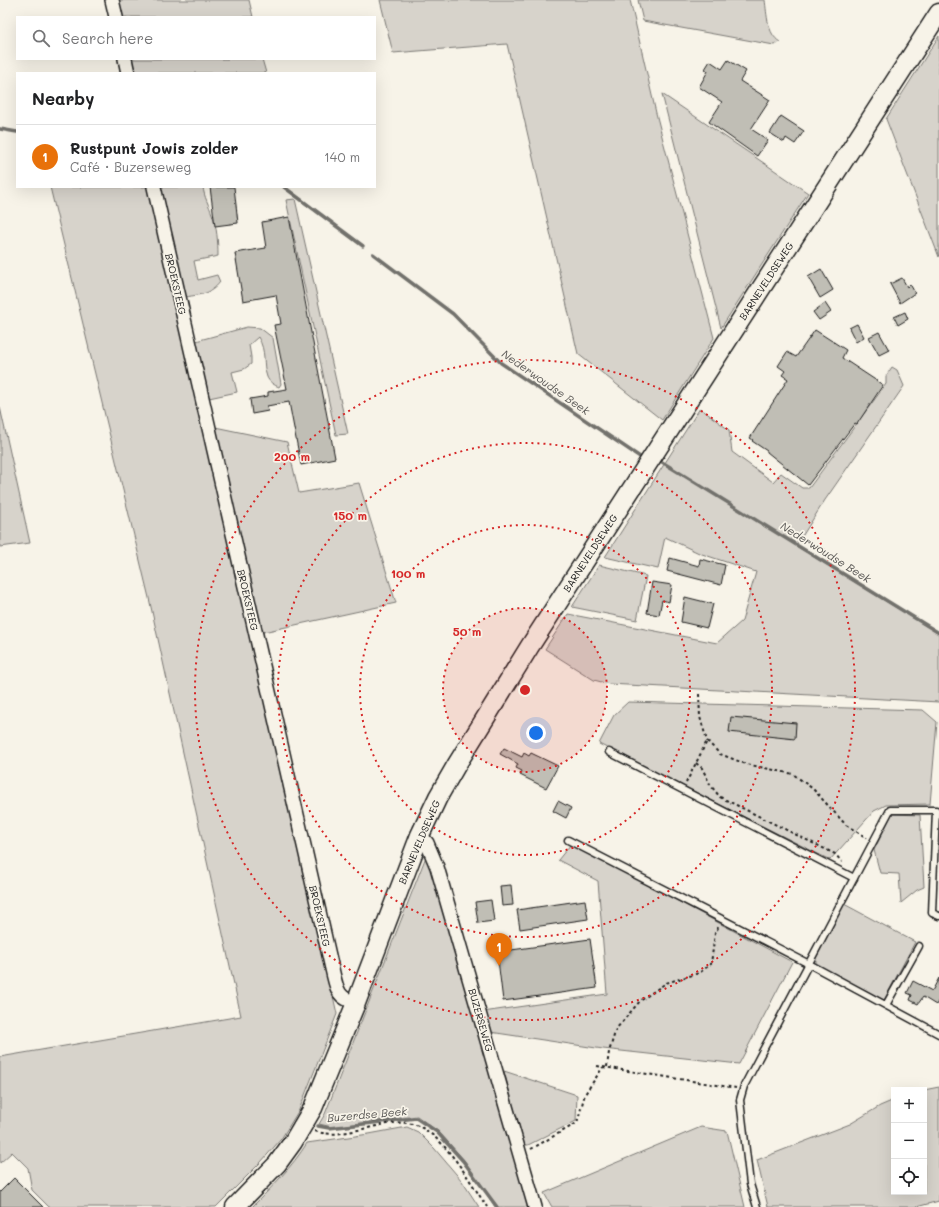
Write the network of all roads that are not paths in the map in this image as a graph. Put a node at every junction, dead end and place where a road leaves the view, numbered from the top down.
1 (112, 0) edge
2 (939, 13) edge
3 (116, 16) edge
4 (125, 60) edge
5 (128, 72) edge
6 (154, 188) edge
7 (609, 752) dead end
8 (420, 835) junction
9 (568, 840) dead end
10 (854, 878) junction
11 (939, 916) edge
12 (919, 946) dead end
13 (809, 964) junction
14 (356, 1003) junction
15 (886, 1005) junction
16 (939, 1034) edge
17 (235, 1207) edge
18 (535, 1207) edge
19 (757, 1207) edge

1 - 3 street
2 - 8 main road, BARNEVELDSEWEG
4 - 5 street
6 - 14 street, BROEKSTEEG
7 - 10 lane
8 - 14 main road, BARNEVELDSEWEG
8 - 18 street, BUZERSEWEG
9 - 13 lane
10 - 11 lane
10 - 13 lane
12 - 15 lane
13 - 15 lane
13 - 19 lane
14 - 17 main road, BARNEVELDSEWEG
15 - 16 lane

